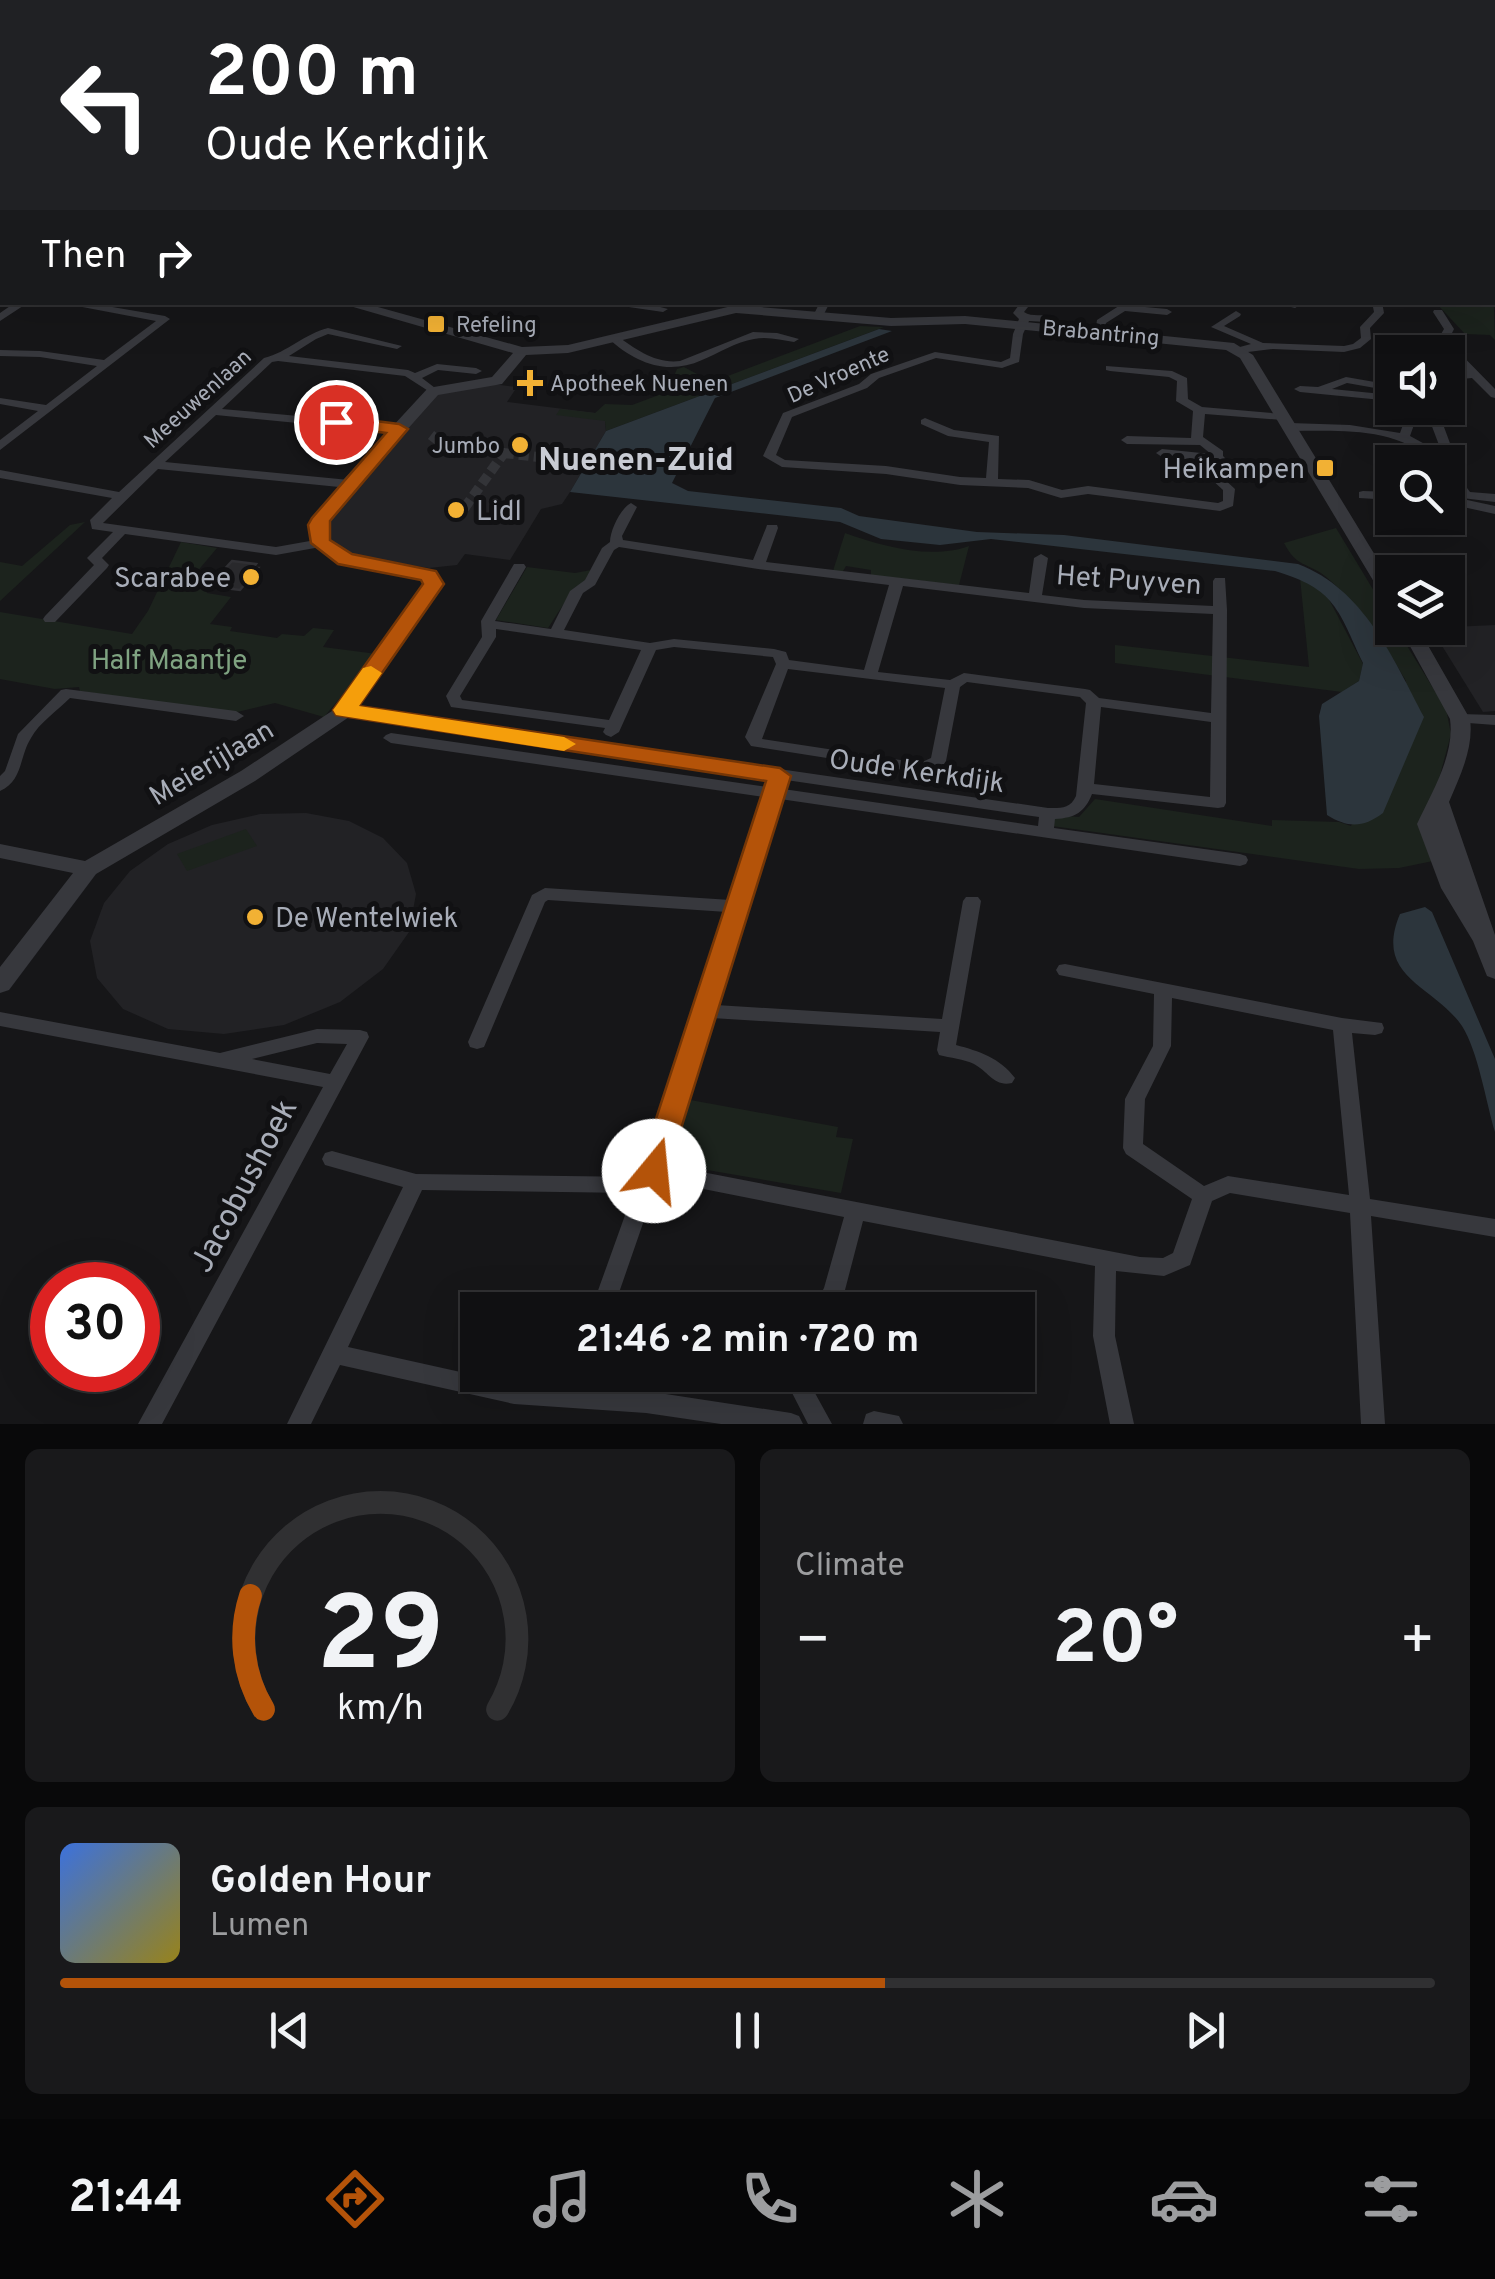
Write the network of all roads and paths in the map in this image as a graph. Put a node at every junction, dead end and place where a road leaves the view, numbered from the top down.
1 (78, 305) edge
2 (354, 305) edge
3 (639, 305) edge
4 (1025, 305) edge
5 (1377, 305) edge
6 (737, 306) edge
7 (1128, 306) edge
8 (663, 308) dead end
9 (822, 309) edge
10 (1167, 312) dead end
11 (1438, 312) dead end
12 (1236, 314) dead end
13 (1048, 319) dead end
14 (1022, 321) junction
15 (1099, 332) junction
16 (613, 338) junction
17 (794, 339) dead end
18 (1258, 343) junction
19 (397, 346) dead end
20 (1240, 350) junction
21 (522, 352) junction
22 (0, 353) edge
23 (282, 358) junction
24 (106, 364) junction
25 (1110, 368) dead end
26 (476, 371) dead end
27 (1465, 375) edge
28 (1471, 375) junction
29 (415, 376) junction
30 (1300, 389) dead end
31 (433, 391) junction
32 (1375, 394) edge
33 (1495, 395) edge
34 (0, 401) edge
35 (48, 409) junction
36 (211, 410) junction
37 (1199, 410) junction
38 (925, 422) dead end
39 (1287, 422) junction
40 (1408, 425) edge
41 (399, 429) junction
42 (1404, 437) junction
43 (1127, 440) dead end
44 (1200, 442) junction
45 (1417, 445) edge
46 (0, 446) edge
47 (1162, 453) dead end
48 (1220, 458) junction
49 (153, 465) junction
50 (0, 474) edge
51 (992, 481) junction
52 (349, 484) junction
53 (1363, 495) dead end
54 (1375, 495) edge
55 (122, 496) junction
56 (1495, 498) edge
57 (1465, 500) edge
58 (1465, 502) edge
59 (631, 507) dead end
60 (1495, 510) edge
61 (772, 528) dead end
62 (122, 530) junction
63 (320, 543) junction
64 (617, 543) junction
65 (1041, 558) dead end
66 (758, 566) junction
67 (519, 567) dead end
68 (1375, 569) edge
69 (897, 582) junction
70 (1220, 582) dead end
71 (1035, 598) junction
72 (1220, 610) junction
73 (50, 619) dead end
74 (490, 624) junction
75 (556, 632) junction
76 (1419, 645) edge
77 (650, 647) junction
78 (783, 664) junction
79 (870, 676) junction
80 (953, 686) junction
81 (1094, 702) junction
82 (344, 710) junction
83 (236, 716) dead end
84 (1218, 718) junction
85 (1460, 718) junction
86 (1495, 720) edge
87 (614, 725) junction
88 (391, 738) dead end
89 (516, 746) junction
90 (604, 749) junction
91 (777, 784) junction
92 (0, 786) edge
93 (1086, 788) junction
94 (1048, 814) junction
95 (1045, 832) junction
96 (0, 851) edge
97 (1240, 860) dead end
98 (88, 869) junction
99 (972, 900) dead end
100 (738, 907) junction
101 (1065, 970) dead end
102 (1495, 970) edge
103 (0, 984) edge
104 (1163, 991) junction
105 (705, 1011) junction
106 (0, 1019) edge
107 (1342, 1025) junction
108 (949, 1026) junction
109 (1375, 1028) dead end
110 (477, 1042) dead end
111 (224, 1060) junction
112 (1005, 1078) dead end
113 (334, 1082) junction
114 (332, 1160) dead end
115 (648, 1178) junction
116 (416, 1182) junction
117 (1203, 1196) junction
118 (1360, 1205) junction
119 (856, 1209) junction
120 (1495, 1228) edge
121 (1106, 1259) junction
122 (608, 1292) edge
123 (833, 1292) edge
124 (334, 1354) junction
125 (460, 1382) edge
126 (615, 1392) edge
127 (802, 1392) edge
128 (150, 1424) edge
129 (299, 1424) edge
130 (791, 1424) edge
131 (820, 1424) edge
132 (1122, 1424) edge
133 (1373, 1424) edge

1 - 24 street
2 - 21 street
3 - 8 street
4 - 14 street
5 - 18 street
6 - 9 street, Brabantring
6 - 16 street, Brabantring
7 - 10 street
7 - 15 street
9 - 14 street, Brabantring
11 - 28 street
12 - 18 street
13 - 14 street
14 - 15 street, Brabantring
14 - 51 street, De Vroente
15 - 20 street, Brabantring
16 - 17 street
16 - 21 street, Brabantring
18 - 20 street
19 - 23 street, Meeuwenlaan
20 - 39 street
21 - 31 street
22 - 24 street
23 - 29 street
23 - 36 street, Meeuwenlaan
24 - 35 street
25 - 37 street
26 - 29 street
27 - 28 street
28 - 33 street
29 - 31 street
30 - 32 street
31 - 41 street
34 - 35 street
35 - 46 street
36 - 41 street
36 - 49 street, Meeuwenlaan
37 - 39 street
37 - 44 street
38 - 51 street
39 - 42 street
39 - 68 street
40 - 42 street
41 - 52 street
42 - 45 street
43 - 44 street
44 - 48 street
47 - 48 street
48 - 51 street, De Vroente
49 - 52 street
49 - 55 street, Meeuwenlaan
50 - 55 street
52 - 63 street
53 - 54 street
55 - 62 street, Meeuwenlaan
56 - 57 street
58 - 60 street
59 - 64 street
61 - 66 street
62 - 63 street
62 - 73 street
63 - 82 street, Meierijlaan
64 - 66 street, Het Puyven
64 - 75 street
65 - 71 street, Het Puyven
66 - 69 street, Het Puyven
67 - 74 street
69 - 71 street, Het Puyven
69 - 79 street
70 - 72 street, Het Puyven
71 - 72 street, Het Puyven
72 - 84 street, Het Puyven
74 - 75 street
74 - 87 street
75 - 77 street
76 - 85 street
77 - 78 street
77 - 87 street
78 - 79 street
78 - 80 street
79 - 80 street
80 - 81 street
81 - 84 street
81 - 93 street
82 - 89 street, Oude Kerkdijk
82 - 98 street, Meierijlaan
83 - 92 street
84 - 93 street, Het Puyven
85 - 86 street
85 - 102 street
87 - 90 street
88 - 89 street, Oude Kerkdijk
89 - 90 street, Oude Kerkdijk
89 - 91 street, Oude Kerkdijk
90 - 91 street, Oude Kerkdijk
91 - 94 street, Oude Kerkdijk
91 - 95 street, Oude Kerkdijk
91 - 100 street
93 - 94 street
94 - 95 street
95 - 97 street, Oude Kerkdijk
96 - 98 street
98 - 103 street, Meierijlaan
99 - 108 street
100 - 105 street
100 - 110 street
101 - 104 street
104 - 107 street
104 - 117 street
105 - 108 street
105 - 115 street
106 - 111 street, Jacobushoek
107 - 109 street
107 - 118 street
108 - 112 street
111 - 113 street, Jacobushoek
111 - 113 street, Jacobushoek
113 - 128 street, Jacobushoek
114 - 116 street
115 - 116 street
115 - 119 street
115 - 122 street
116 - 124 street
117 - 118 street
117 - 121 street
118 - 120 street
118 - 133 street
119 - 121 street
119 - 123 street
121 - 132 street
124 - 125 street
124 - 129 street
126 - 130 street
127 - 131 street

